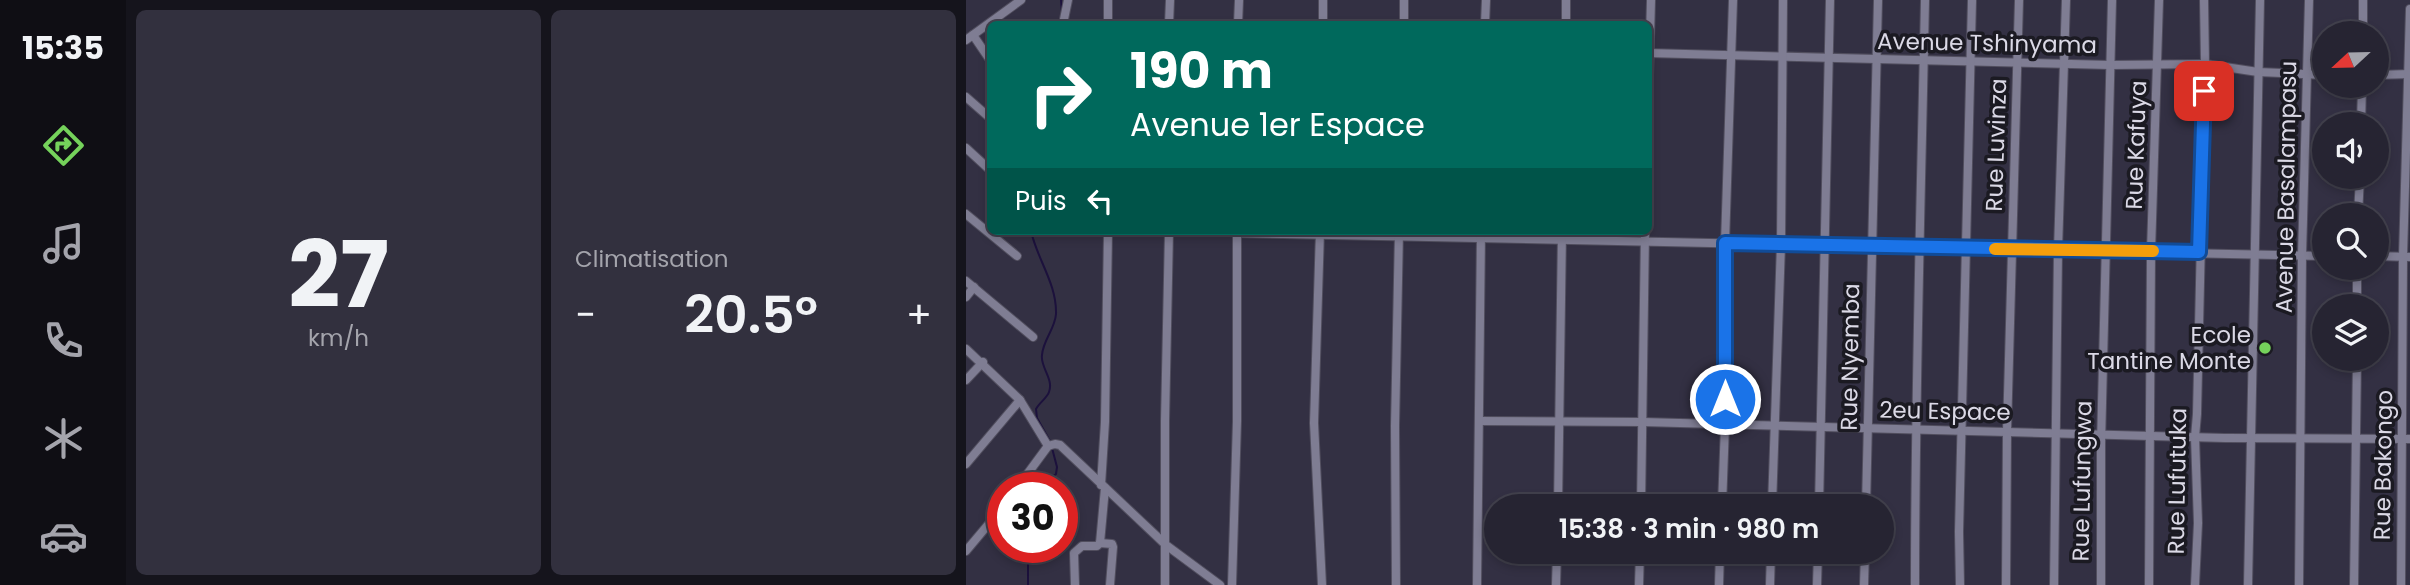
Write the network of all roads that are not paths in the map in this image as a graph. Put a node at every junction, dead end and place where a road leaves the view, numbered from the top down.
1 (1068, 0) edge
2 (1108, 0) edge
3 (1170, 0) edge
4 (1239, 0) edge
5 (1323, 0) edge
6 (1404, 0) edge
7 (1486, 0) edge
8 (1566, 0) edge
9 (1651, 0) edge
10 (1733, 0) edge
11 (1783, 0) edge
12 (1830, 0) edge
13 (1878, 0) edge
14 (1925, 0) edge
15 (1972, 0) edge
16 (2019, 0) edge
17 (2066, 0) edge
18 (2112, 0) edge
19 (2159, 0) edge
20 (2204, 0) edge
21 (2260, 0) edge
22 (2309, 0) edge
23 (2363, 0) edge
24 (1017, 1) edge
25 (2410, 9) edge
26 (990, 21) edge
27 (1064, 21) edge
28 (1108, 21) edge
29 (1169, 21) edge
30 (1238, 21) edge
31 (1323, 21) edge
32 (1404, 21) edge
33 (1485, 21) edge
34 (1566, 21) edge
35 (1650, 21) edge
36 (2362, 21) edge
37 (987, 23) edge
38 (968, 37) edge
39 (1652, 53) edge
40 (1732, 55) junction
41 (987, 57) edge
42 (1782, 57) junction
43 (1828, 59) junction
44 (1876, 60) junction
45 (1924, 60) junction
46 (1971, 61) junction
47 (2018, 63) junction
48 (2065, 64) junction
49 (2205, 64) junction
50 (2110, 65) junction
51 (2158, 65) junction
52 (2258, 72) junction
53 (2409, 74) edge
54 (2307, 75) junction
55 (2312, 75) edge
56 (2389, 75) edge
57 (966, 97) edge
58 (987, 115) edge
59 (966, 148) edge
60 (987, 167) edge
61 (966, 214) edge
62 (987, 231) edge
63 (992, 235) edge
64 (1108, 235) edge
65 (1168, 235) edge
66 (1237, 235) edge
67 (1320, 235) edge
68 (1399, 235) edge
69 (1481, 235) edge
70 (1562, 235) edge
71 (1645, 235) edge
72 (1645, 242) junction
73 (1725, 243) junction
74 (1781, 244) junction
75 (1824, 246) junction
76 (1871, 247) junction
77 (1919, 248) junction
78 (1965, 249) junction
79 (2012, 250) junction
80 (2058, 250) junction
81 (2105, 251) junction
82 (2151, 251) junction
83 (2199, 252) junction
84 (2255, 255) junction
85 (1017, 256) dead end
86 (2302, 256) junction
87 (2312, 256) edge
88 (2389, 256) edge
89 (2407, 257) edge
90 (966, 281) edge
91 (974, 287) junction
92 (966, 297) edge
93 (1033, 337) dead end
94 (966, 349) edge
95 (983, 362) junction
96 (2357, 371) edge
97 (966, 380) edge
98 (1020, 401) junction
99 (1479, 421) junction
100 (1559, 421) junction
101 (1643, 422) junction
102 (1725, 425) junction
103 (1774, 426) junction
104 (1821, 427) junction
105 (1868, 428) junction
106 (1915, 428) junction
107 (1962, 430) junction
108 (2007, 431) junction
109 (2054, 433) junction
110 (2148, 434) junction
111 (2101, 435) junction
112 (2195, 437) junction
113 (2250, 437) junction
114 (2302, 438) junction
115 (2357, 438) junction
116 (2406, 439) edge
117 (1052, 445) junction
118 (966, 464) edge
119 (1030, 472) edge
120 (1103, 486) junction
121 (1558, 494) edge
122 (1641, 494) edge
123 (1722, 494) edge
124 (1772, 494) edge
125 (1819, 494) edge
126 (1866, 494) edge
127 (987, 526) edge
128 (1100, 543) junction
129 (1166, 545) junction
130 (966, 551) edge
131 (1557, 564) edge
132 (1640, 564) edge
133 (1719, 564) edge
134 (1771, 564) edge
135 (1818, 564) edge
136 (1865, 564) edge
137 (1075, 585) edge
138 (1110, 585) edge
139 (1165, 585) edge
140 (1220, 585) edge
141 (1232, 585) edge
142 (1322, 585) edge
143 (1396, 585) edge
144 (1477, 585) edge
145 (1556, 585) edge
146 (1639, 585) edge
147 (1718, 585) edge
148 (1770, 585) edge
149 (1817, 585) edge
150 (1864, 585) edge
151 (1914, 585) edge
152 (1960, 585) edge
153 (2006, 585) edge
154 (2054, 585) edge
155 (2101, 585) edge
156 (2149, 585) edge
157 (2195, 585) edge
158 (2248, 585) edge
159 (2299, 585) edge
160 (2354, 585) edge
161 (2401, 585) edge

1 - 27 street
2 - 28 street
3 - 29 street
4 - 30 street
5 - 31 street
6 - 32 street
7 - 33 street
8 - 34 street
9 - 35 street
10 - 40 street
11 - 42 street
12 - 43 street
13 - 44 street, Rue Nyemba
14 - 45 street
15 - 46 street
16 - 47 street, Rue Luvinza
17 - 48 street
18 - 50 street, Rue Lufungwa
19 - 51 street, Rue Kafuya
20 - 49 street, Rue Lufutuka
21 - 52 street
22 - 54 street, Avenue Basalampasu
23 - 36 street
24 - 26 street
25 - 53 street, Rue Bakongo
37 - 38 street
38 - 41 street
39 - 40 street, Avenue Tshinyama
40 - 42 street, Avenue Tshinyama
40 - 73 street
42 - 43 street, Avenue Tshinyama
42 - 74 street
43 - 44 street, Avenue Tshinyama
43 - 75 street
44 - 45 street, Avenue Tshinyama
44 - 76 street, Rue Nyemba
45 - 46 street, Avenue Tshinyama
45 - 77 street
46 - 47 street, Avenue Tshinyama
46 - 78 street
47 - 48 street, Avenue Tshinyama
47 - 79 street, Rue Luvinza
48 - 50 street, Avenue Tshinyama
48 - 80 street
49 - 51 street, Avenue Tshinyama
49 - 52 street, Avenue Tshinyama
49 - 83 street, Rue Lufutuka
50 - 51 street, Avenue Tshinyama
50 - 81 street, Rue Lufungwa
51 - 82 street, Rue Kafuya
52 - 54 street, Avenue Tshinyama
52 - 84 street
53 - 56 street
53 - 89 street, Rue Bakongo
54 - 55 street, Avenue Tshinyama
54 - 86 street, Avenue Basalampasu
57 - 58 street
59 - 60 street
61 - 62 street
63 - 85 street
64 - 120 street
65 - 129 street
66 - 141 street
67 - 142 street
68 - 143 street
69 - 70 street
69 - 99 street
70 - 72 street
70 - 100 street
71 - 72 street
72 - 73 street
72 - 101 street
73 - 74 street
73 - 102 street
74 - 75 street
74 - 103 street
75 - 76 street
75 - 104 street
76 - 77 street
76 - 105 street, Rue Nyemba
77 - 78 street
77 - 106 street
78 - 79 street
78 - 107 street
79 - 80 street
79 - 108 street, Rue Luvinza
80 - 81 street
80 - 109 street
81 - 82 street
81 - 111 street, Rue Lufungwa
82 - 83 street
82 - 110 street, Rue Kafuya
83 - 84 street
83 - 112 street, Rue Lufutuka
84 - 86 street
84 - 113 street
86 - 87 street
86 - 114 street, Avenue Basalampasu
88 - 89 street
89 - 116 street, Rue Bakongo
90 - 91 street
91 - 92 street
91 - 93 street
94 - 95 street
95 - 97 street
95 - 98 street
96 - 115 street
98 - 117 street
98 - 118 street
99 - 100 street, 2eu Espace
99 - 144 street
100 - 101 street, 2eu Espace
100 - 121 street
101 - 102 street, 2eu Espace
101 - 122 street
102 - 103 street, 2eu Espace
102 - 123 street
103 - 104 street, 2eu Espace
103 - 124 street
104 - 105 street, 2eu Espace
104 - 125 street
105 - 106 street, 2eu Espace
105 - 126 street, Rue Nyemba
106 - 107 street, 2eu Espace
106 - 151 street
107 - 108 street, 2eu Espace
107 - 152 street
108 - 109 street, 2eu Espace
108 - 153 street, Rue Luvinza
109 - 111 street, 2eu Espace
109 - 154 street
110 - 111 street, 2eu Espace
110 - 112 street, 2eu Espace
110 - 156 street, Rue Kafuya
111 - 155 street, Rue Lufungwa
112 - 113 street, 2eu Espace
112 - 157 street, Rue Lufutuka
113 - 114 street, 2eu Espace
113 - 158 street
114 - 115 street, 2eu Espace
114 - 159 street, Avenue Basalampasu
115 - 116 street, 2eu Espace
115 - 160 street
116 - 161 street, Rue Bakongo
117 - 119 street
117 - 120 street
120 - 128 street
120 - 129 street
127 - 130 street
128 - 137 street
128 - 138 street
129 - 139 street
129 - 140 street
131 - 145 street
132 - 146 street
133 - 147 street
134 - 148 street
135 - 149 street
136 - 150 street

